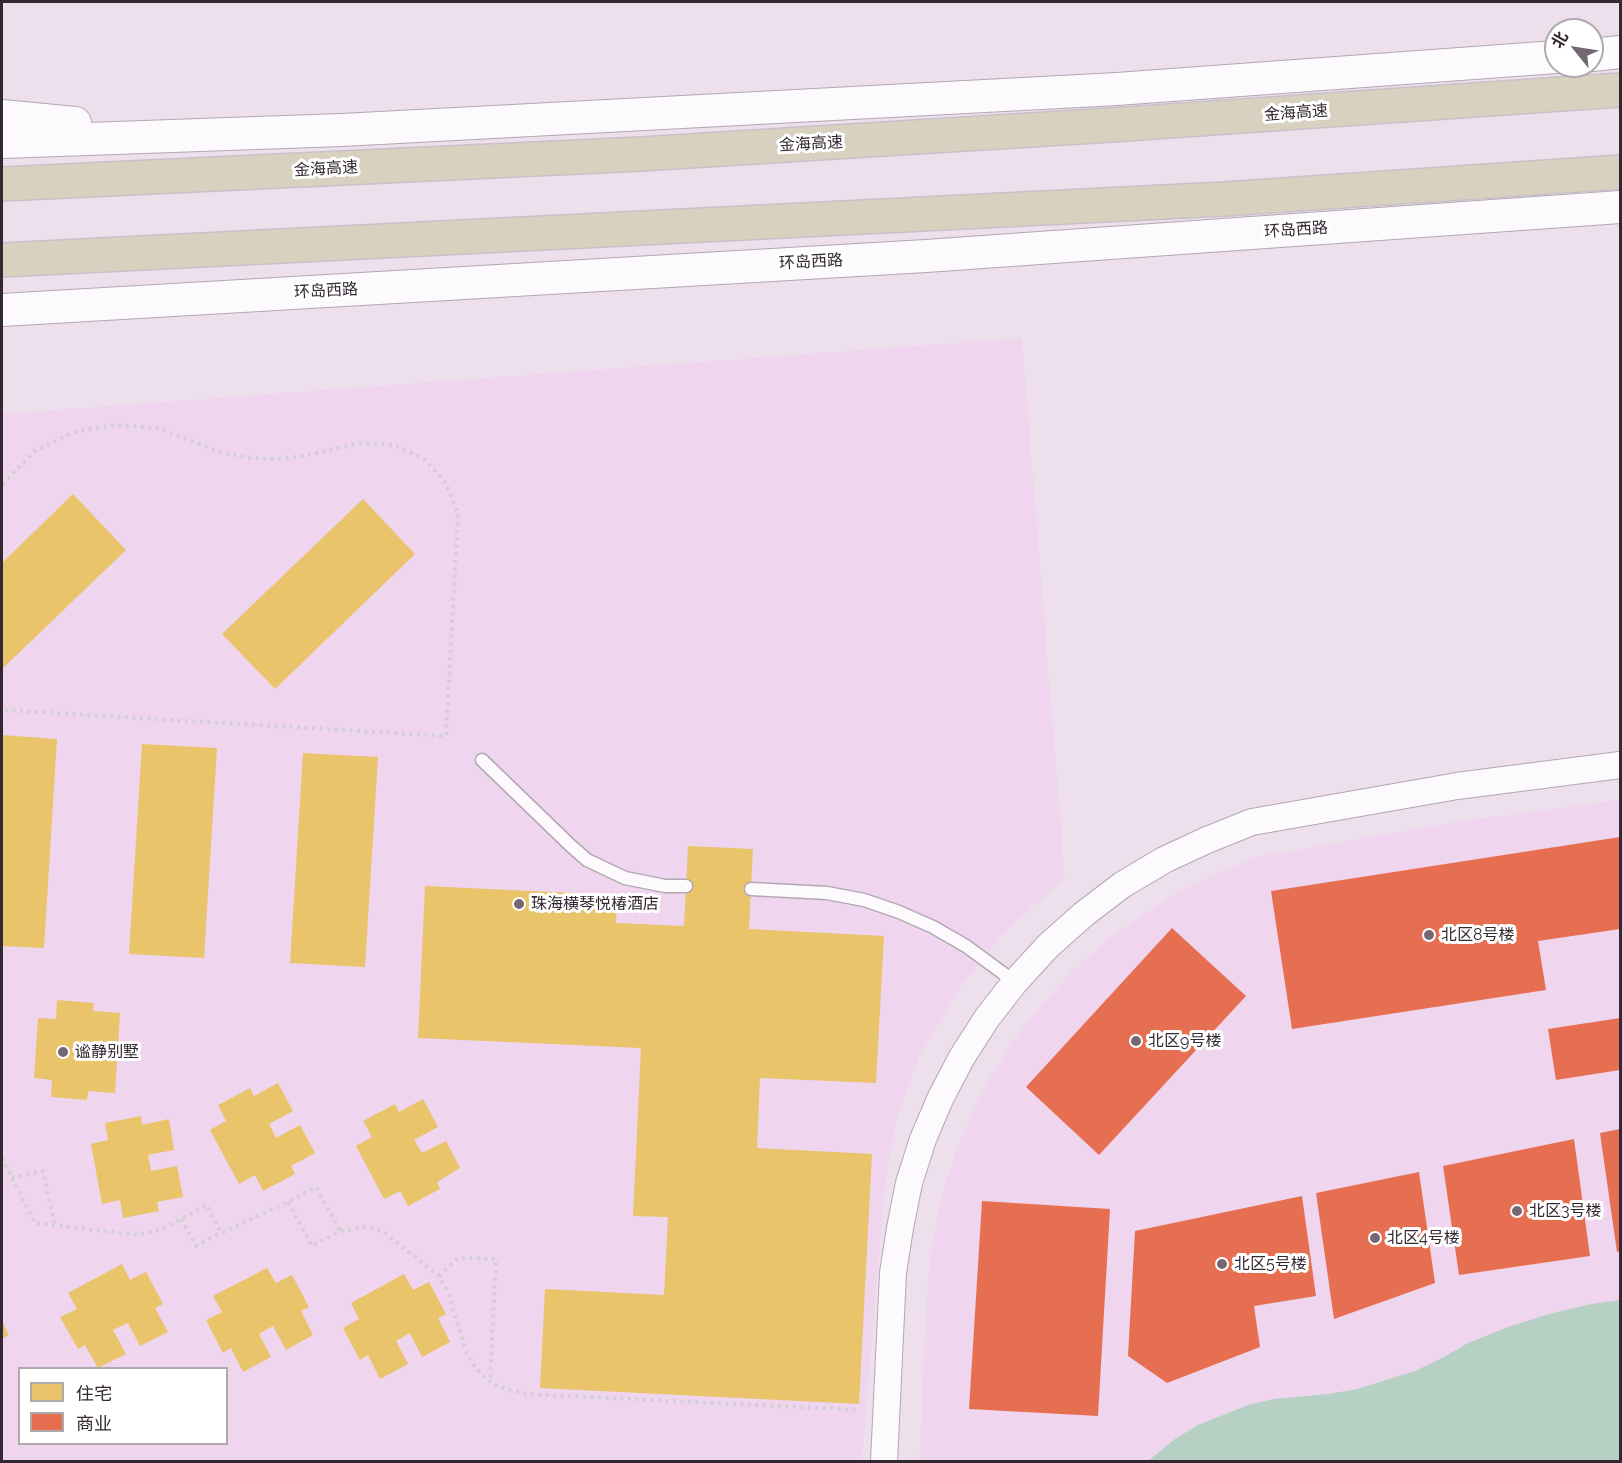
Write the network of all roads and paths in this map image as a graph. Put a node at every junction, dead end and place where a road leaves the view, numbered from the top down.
1 (1620, 52) edge
2 (1604, 54) edge
3 (1544, 58) edge
4 (1620, 90) edge
5 (2, 116) edge
6 (250, 134) junction
7 (2, 142) edge
8 (1620, 172) edge
9 (2, 184) edge
10 (1620, 207) edge
11 (2, 260) edge
12 (5, 311) edge
13 (2, 484) edge
14 (2, 710) edge
15 (482, 760) dead end
16 (1620, 765) edge
17 (686, 886) dead end
18 (751, 889) dead end
19 (1015, 982) junction
20 (2, 1158) edge
21 (12, 1178) junction
22 (288, 1202) junction
23 (182, 1219) junction
24 (55, 1225) junction
25 (340, 1231) junction
26 (221, 1233) junction
27 (439, 1276) junction
28 (490, 1381) junction
29 (887, 1411) junction
30 (884, 1461) edge

1 - 2 street
3 - 6 street
4 - 9 highway, 金海高速
5 - 6 street
6 - 7 street
8 - 11 highway
10 - 12 street, 环岛西路
13 - 14 path
15 - 17 lane
16 - 19 street
18 - 19 lane
19 - 29 street
20 - 21 path
21 - 24 path
21 - 24 path
22 - 25 path
22 - 25 path
22 - 26 path
23 - 24 path
23 - 26 path
23 - 26 path
25 - 27 path
27 - 28 path
27 - 28 path
28 - 29 path
29 - 30 street

